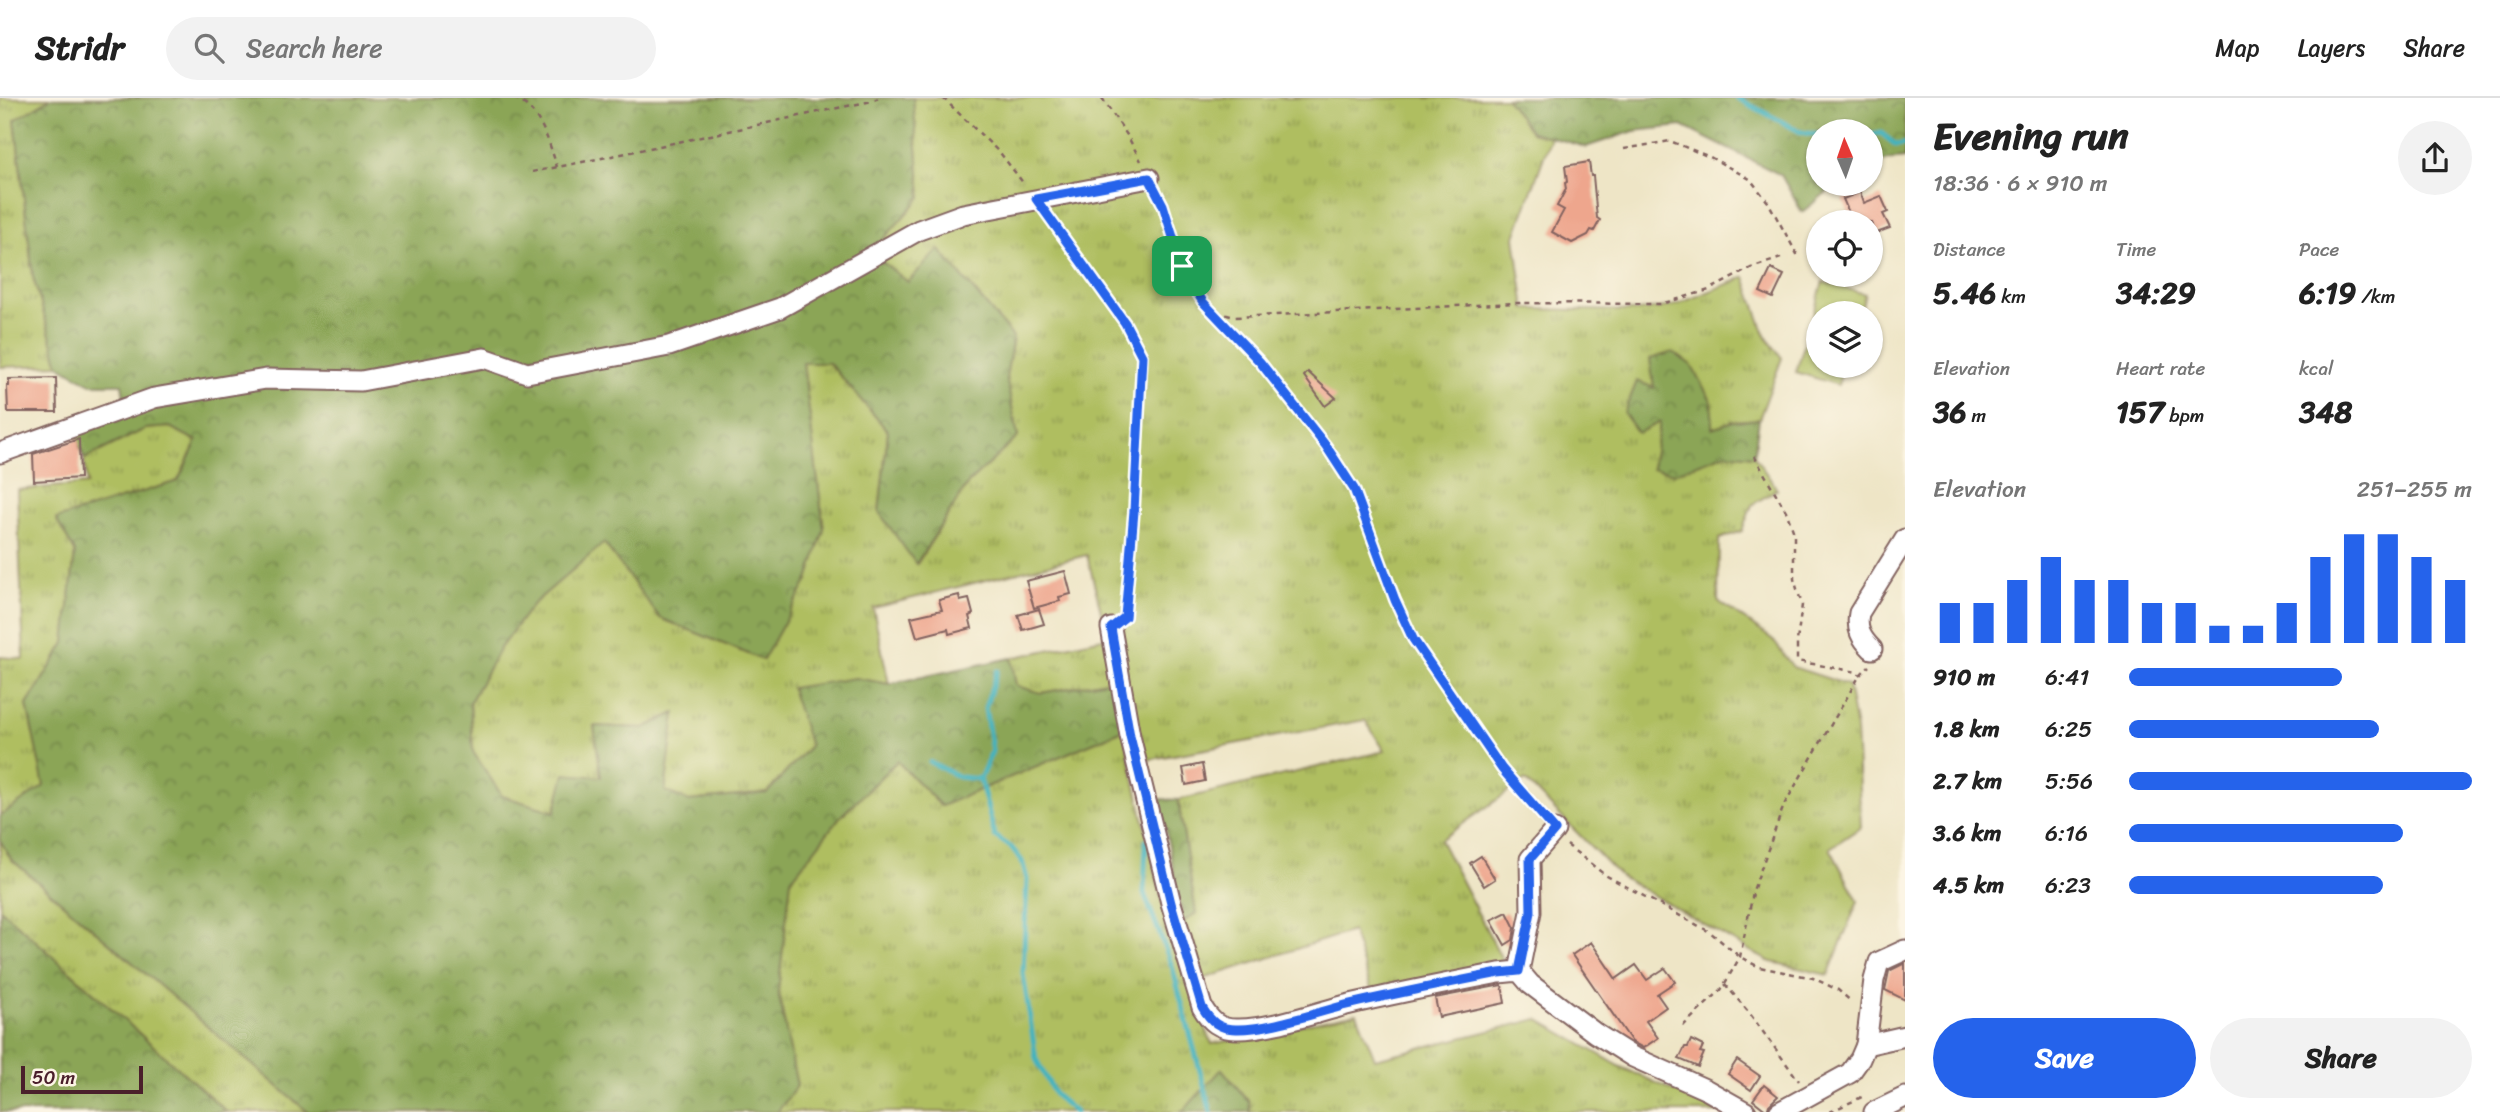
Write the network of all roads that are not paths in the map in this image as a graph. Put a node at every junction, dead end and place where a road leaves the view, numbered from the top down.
1 (1149, 178) road end
2 (0, 453) edge
3 (1905, 540) edge
4 (1111, 628) road end
5 (1872, 649) road end
6 (1560, 837) road end
7 (1905, 950) edge
8 (1519, 971) junction
9 (1905, 1036) edge
10 (1866, 1045) junction
11 (1905, 1097) edge
12 (1746, 1112) edge
13 (1779, 1112) edge
14 (1874, 1112) edge

1 - 2 street
3 - 5 street
4 - 8 street
6 - 8 street
7 - 10 street
8 - 12 street
9 - 10 street
10 - 13 street
11 - 14 street

